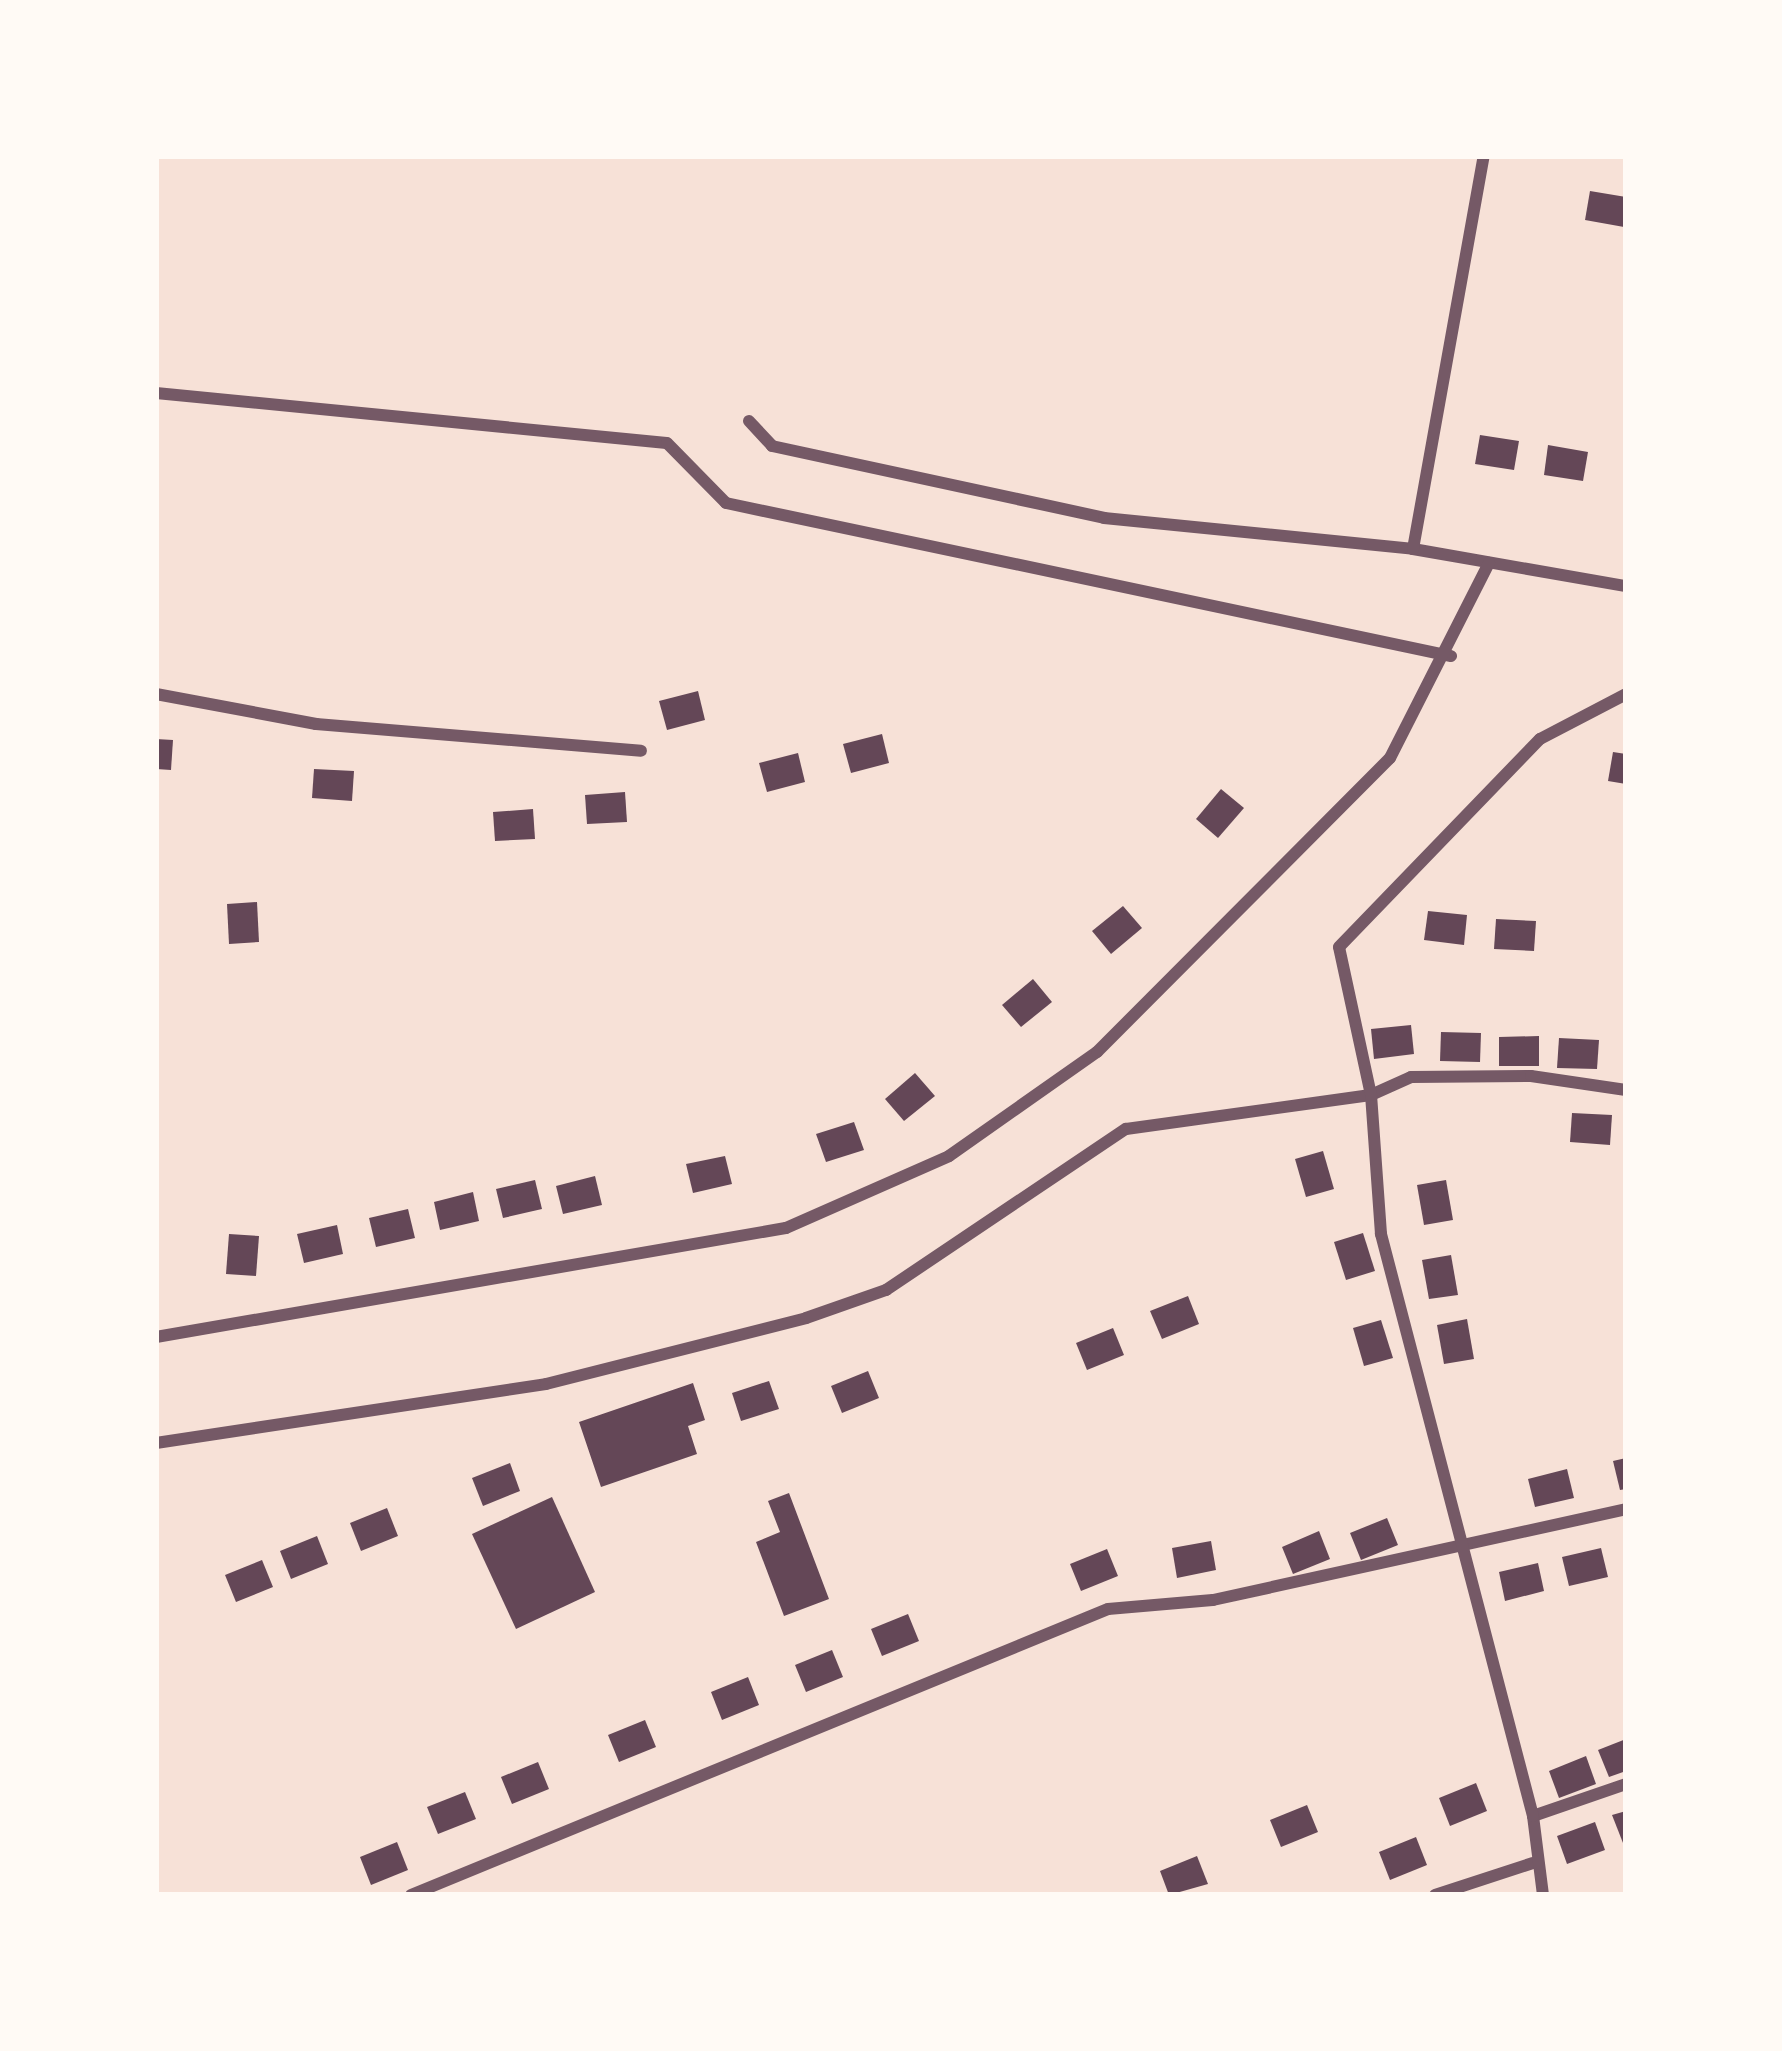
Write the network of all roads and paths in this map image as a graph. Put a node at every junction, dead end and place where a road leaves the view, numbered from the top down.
1 (1484, 156) edge
2 (156, 393) edge
3 (749, 421) dead end
4 (1413, 549) junction
5 (1489, 563) junction
6 (1626, 586) edge
7 (1451, 656) junction
8 (156, 694) edge
9 (1626, 694) edge
10 (641, 751) dead end
11 (1626, 1090) edge
12 (1371, 1095) junction
13 (156, 1337) edge
14 (156, 1443) edge
15 (1626, 1509) edge
16 (1466, 1549) junction
17 (1626, 1784) edge
18 (1533, 1816) junction
19 (1533, 1863) junction
20 (411, 1895) edge
21 (1435, 1895) edge
22 (1543, 1895) edge

1 - 4 street
2 - 7 street
3 - 4 street
4 - 5 street
5 - 6 street
5 - 7 street
7 - 13 street
8 - 10 street
9 - 12 street
11 - 12 street
12 - 14 street
12 - 16 street
15 - 16 street
16 - 18 street
16 - 20 street
17 - 18 street
18 - 19 street
19 - 21 street
19 - 22 street

